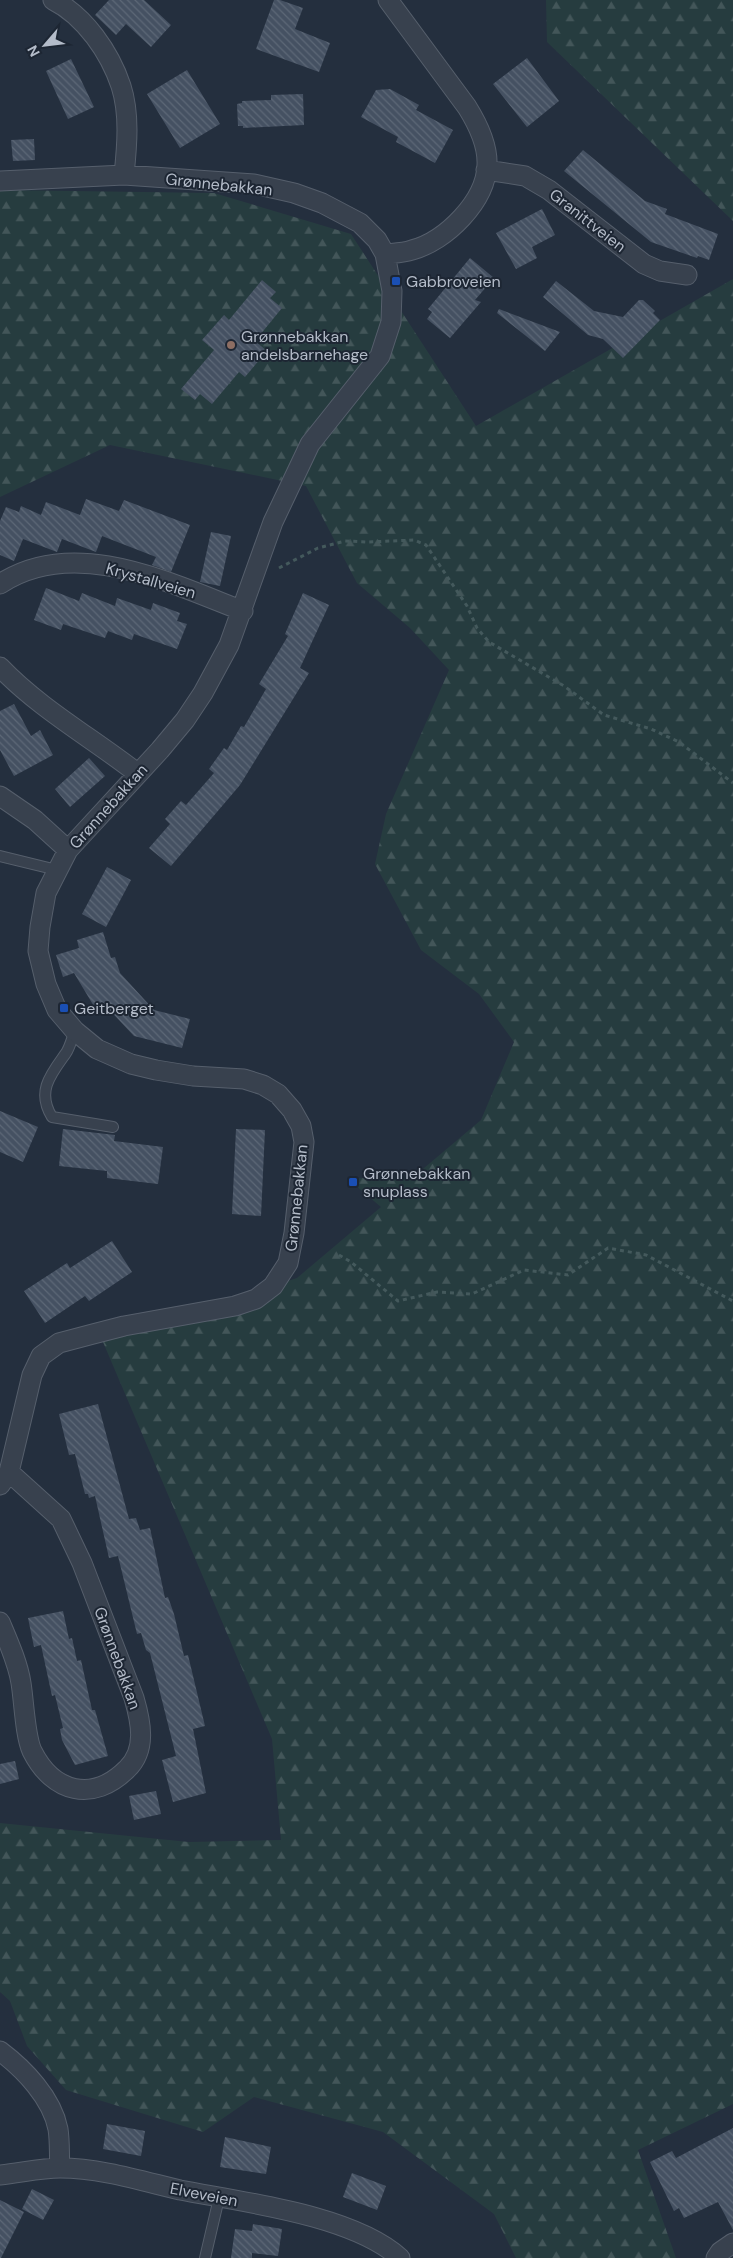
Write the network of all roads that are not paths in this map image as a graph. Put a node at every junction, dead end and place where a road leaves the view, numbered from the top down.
1 (53, 0) edge
2 (388, 0) edge
3 (486, 170) junction
4 (124, 175) junction
5 (0, 181) edge
6 (385, 254) junction
7 (687, 275) dead end
8 (0, 584) edge
9 (243, 610) junction
10 (0, 667) edge
11 (137, 773) junction
12 (0, 796) edge
13 (68, 850) junction
14 (0, 856) edge
15 (57, 870) junction
16 (75, 1031) junction
17 (113, 1127) dead end
18 (4, 1478) edge
19 (0, 1622) edge
20 (0, 2052) edge
21 (60, 2168) junction
22 (0, 2176) edge
23 (219, 2198) junction
24 (733, 2242) edge
25 (205, 2258) edge
26 (400, 2258) edge
27 (716, 2258) edge

1 - 4 street
2 - 3 street
3 - 6 street
3 - 7 street, Granittveien
4 - 5 street, Grønnebakkan
4 - 6 street, Grønnebakkan
6 - 9 street, Grønnebakkan
8 - 9 street, Krystallveien
9 - 11 street, Grønnebakkan
10 - 11 street
11 - 13 street, Grønnebakkan
12 - 13 street
13 - 15 street, Grønnebakkan
14 - 15 lane
15 - 16 street, Grønnebakkan
16 - 17 lane
16 - 18 street, Grønnebakkan
18 - 19 street, Grønnebakkan
20 - 21 street
21 - 22 street, Elveveien
21 - 23 street, Elveveien
23 - 25 lane
23 - 26 street, Elveveien
24 - 27 street

